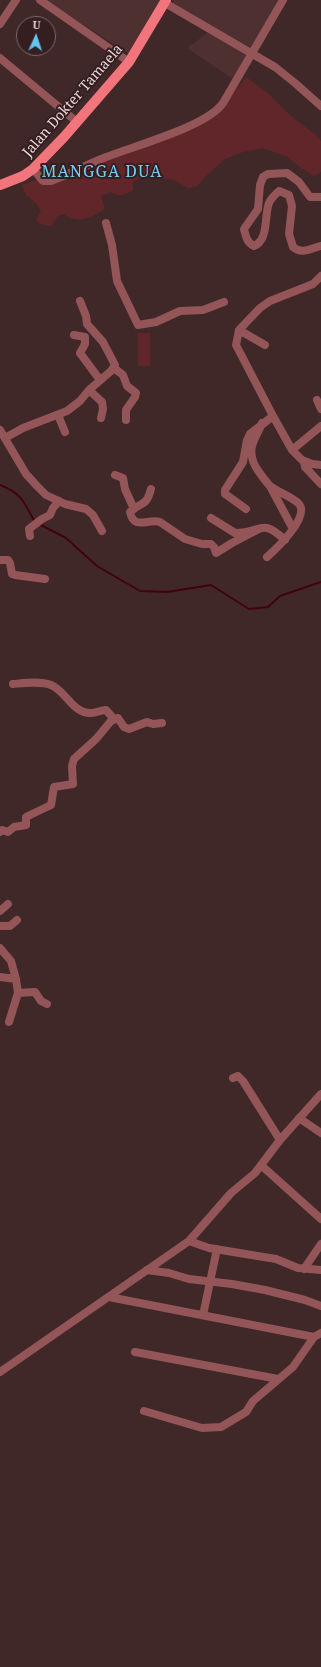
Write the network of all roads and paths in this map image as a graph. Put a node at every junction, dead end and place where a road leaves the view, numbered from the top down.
1 (16, 0) edge
2 (40, 0) edge
3 (282, 0) edge
4 (165, 1) edge
5 (0, 24) edge
6 (251, 53) junction
7 (0, 58) edge
8 (129, 62) junction
9 (321, 106) edge
10 (76, 122) junction
11 (33, 169) junction
12 (0, 185) edge
13 (321, 197) edge
14 (106, 224) dead end
15 (321, 246) edge
16 (321, 276) edge
17 (80, 301) dead end
18 (224, 302) dead end
19 (240, 330) junction
20 (74, 335) dead end
21 (265, 345) dead end
22 (114, 368) junction
23 (100, 380) junction
24 (89, 390) junction
25 (317, 400) dead end
26 (321, 409) edge
27 (58, 415) junction
28 (272, 416) junction
29 (101, 418) dead end
30 (126, 420) dead end
31 (262, 424) junction
32 (321, 426) edge
33 (0, 430) edge
34 (65, 432) dead end
35 (5, 438) junction
36 (292, 450) junction
37 (304, 461) junction
38 (321, 465) edge
39 (116, 475) dead end
40 (321, 484) edge
41 (270, 486) junction
42 (151, 489) dead end
43 (59, 501) junction
44 (134, 509) junction
45 (246, 509) dead end
46 (211, 518) dead end
47 (259, 529) junction
48 (293, 529) junction
49 (102, 531) dead end
50 (30, 536) dead end
51 (285, 540) junction
52 (267, 557) dead end
53 (0, 560) edge
54 (45, 579) dead end
55 (13, 684) dead end
56 (114, 719) junction
57 (162, 723) dead end
58 (0, 832) edge
59 (8, 904) dead end
60 (0, 911) edge
61 (17, 920) dead end
62 (0, 926) edge
63 (0, 948) edge
64 (0, 977) edge
65 (16, 979) junction
66 (18, 992) junction
67 (47, 1004) dead end
68 (9, 1022) dead end
69 (233, 1078) dead end
70 (321, 1094) edge
71 (299, 1118) junction
72 (321, 1133) edge
73 (280, 1140) junction
74 (262, 1166) junction
75 (321, 1219) edge
76 (189, 1241) junction
77 (321, 1244) edge
78 (217, 1249) junction
79 (304, 1269) junction
80 (147, 1270) junction
81 (321, 1270) edge
82 (211, 1282) junction
83 (109, 1297) junction
84 (321, 1306) edge
85 (203, 1315) junction
86 (317, 1335) edge
87 (135, 1352) dead end
88 (0, 1372) edge
89 (278, 1379) junction
90 (144, 1411) dead end

1 - 5 street
2 - 8 street
3 - 6 street
4 - 6 street
4 - 8 main road, Jalan Dokter Tamaela
6 - 9 street
6 - 11 street
7 - 10 street
8 - 10 main road, Jalan Dokter Tamaela
10 - 11 main road, Jalan Dokter Tamaela
11 - 12 main road, Jalan Dokter Tamaela
13 - 15 street
14 - 18 street
16 - 19 street
17 - 22 street
19 - 21 street
19 - 28 street
20 - 23 street
22 - 23 street
22 - 30 street
23 - 24 street
24 - 27 street
24 - 29 street
25 - 26 street
27 - 34 street
27 - 35 street
28 - 31 street
28 - 36 street
31 - 41 street
31 - 45 street
32 - 36 street
33 - 35 street
35 - 43 street
36 - 37 street
37 - 38 street
37 - 40 street
39 - 44 street
41 - 48 street
41 - 48 street
42 - 44 street
43 - 49 street
43 - 50 street
44 - 47 street
46 - 47 street
47 - 51 street
48 - 51 street
51 - 52 street
53 - 54 street
55 - 56 street
56 - 57 street
56 - 58 street
59 - 60 street
61 - 62 street
63 - 65 street
64 - 65 street
65 - 66 street
66 - 67 street
66 - 68 street
69 - 73 street
70 - 71 street
71 - 72 street
71 - 73 street
73 - 74 street
74 - 75 street
74 - 76 street
76 - 78 street
76 - 80 street
77 - 79 street
78 - 79 street
78 - 82 street
79 - 81 street
80 - 82 street
80 - 83 street
82 - 84 street
82 - 85 street
83 - 85 street
83 - 88 street
85 - 86 street
86 - 89 street
87 - 89 street
89 - 90 street

